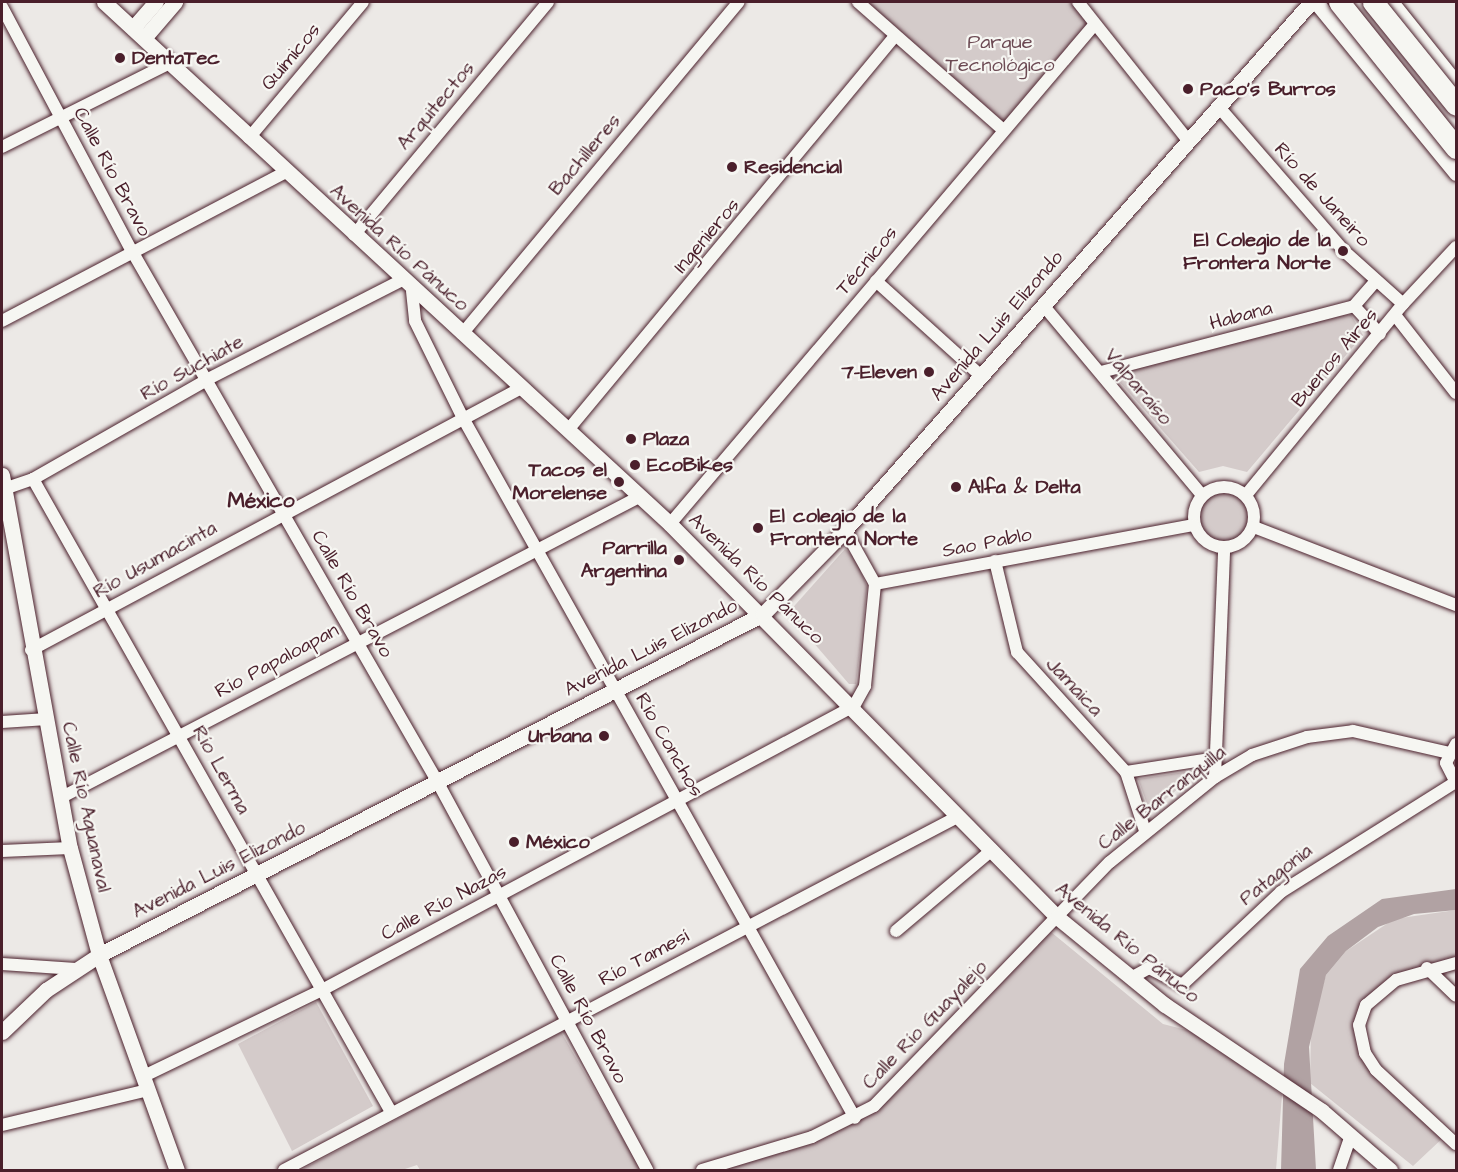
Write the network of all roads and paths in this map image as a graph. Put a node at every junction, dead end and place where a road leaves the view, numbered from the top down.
1 (104, 2) edge
2 (156, 2) edge
3 (175, 2) edge
4 (363, 2) edge
5 (548, 2) edge
6 (739, 2) edge
7 (858, 2) edge
8 (1078, 2) edge
9 (1311, 2) edge
10 (1316, 2) edge
11 (1339, 2) edge
12 (1373, 2) edge
13 (1391, 2) edge
14 (2, 7) edge
15 (1402, 16) junction
16 (1095, 24) junction
17 (138, 33) junction
18 (896, 36) junction
19 (1358, 56) junction
20 (170, 63) junction
21 (1456, 83) edge
22 (1456, 105) edge
23 (1218, 106) junction
24 (61, 118) junction
25 (1004, 130) junction
26 (249, 138) junction
27 (1187, 139) junction
28 (2, 147) edge
29 (1456, 148) edge
30 (284, 173) junction
31 (1456, 173) edge
32 (354, 235) junction
33 (1456, 247) edge
34 (132, 251) junction
35 (876, 282) junction
36 (1375, 282) junction
37 (406, 286) junction
38 (1403, 304) junction
39 (1043, 305) junction
40 (1354, 306) junction
41 (1395, 315) junction
42 (2, 321) edge
43 (462, 334) junction
44 (1380, 334) junction
45 (1101, 372) junction
46 (981, 376) junction
47 (208, 379) junction
48 (521, 388) junction
49 (1456, 393) edge
50 (464, 418) junction
51 (568, 430) junction
52 (33, 479) junction
53 (3, 482) edge
54 (1202, 495) junction
55 (1246, 495) junction
56 (639, 497) junction
57 (283, 512) junction
58 (670, 524) junction
59 (1194, 525) junction
60 (1254, 527) junction
61 (845, 530) junction
62 (1224, 548) junction
63 (536, 550) junction
64 (995, 561) junction
65 (875, 584) junction
66 (1456, 605) edge
67 (105, 609) junction
68 (763, 614) junction
69 (356, 641) junction
70 (31, 650) junction
71 (614, 690) junction
72 (854, 706) junction
73 (47, 719) junction
74 (2, 722) edge
75 (179, 735) junction
76 (1453, 748) edge
77 (1216, 758) junction
78 (1126, 772) junction
79 (1215, 777) junction
80 (437, 781) junction
81 (1456, 782) edge
82 (62, 797) junction
83 (680, 802) junction
84 (959, 816) junction
85 (1146, 831) junction
86 (70, 848) junction
87 (992, 850) junction
88 (2, 851) edge
89 (256, 875) junction
90 (499, 895) junction
91 (1057, 917) junction
92 (749, 924) junction
93 (896, 931) dead end
94 (99, 956) junction
95 (1456, 963) edge
96 (2, 964) edge
97 (1427, 968) junction
98 (76, 969) junction
99 (1131, 978) junction
100 (322, 990) junction
101 (1456, 996) edge
102 (567, 1020) junction
103 (2, 1032) edge
104 (146, 1083) junction
105 (391, 1112) junction
106 (855, 1118) junction
107 (2, 1125) edge
108 (1351, 1135) junction
109 (1456, 1144) edge
110 (177, 1170) edge
111 (284, 1170) edge
112 (647, 1170) edge
113 (702, 1170) edge
114 (1340, 1170) edge
115 (1390, 1170) edge

1 - 17 street, Avenida Río Pánuco
2 - 17 street
3 - 17 street
4 - 26 street, Químicos
5 - 32 street, Arquitectos
6 - 43 street, Bachilleres
7 - 18 street
8 - 16 street
9 - 23 street, Avenida Luis Elizondo
10 - 19 street
11 - 29 highway, bridge
12 - 22 highway, bridge
13 - 15 street
14 - 24 street, Calle Río Bravo
15 - 19 street
15 - 21 street
16 - 25 street, Técnicos
16 - 27 street
17 - 20 street, Avenida Río Pánuco
18 - 25 street
18 - 51 street, Ingenieros
19 - 31 street
20 - 24 street
20 - 26 street, Avenida Río Pánuco
23 - 27 street, Avenida Luis Elizondo
23 - 36 street, Río de Janeiro
24 - 28 street
24 - 34 street, Calle Río Bravo
25 - 35 street, Técnicos
26 - 30 street, Avenida Río Pánuco
27 - 39 street, Avenida Luis Elizondo
30 - 32 street, Avenida Río Pánuco
30 - 34 street
32 - 37 street, Avenida Río Pánuco
33 - 38 street, Buenos Aires
34 - 42 street
34 - 47 street, Calle Río Bravo
35 - 46 street
35 - 58 street, Técnicos
36 - 38 street, Río de Janeiro
36 - 40 street
37 - 43 street, Avenida Río Pánuco
37 - 47 street, Río Suchiate
37 - 50 street, Río Conchos
38 - 41 street, Buenos Aires
39 - 45 street, Valparaíso
39 - 46 street, Avenida Luis Elizondo
40 - 44 street
40 - 45 street, Habana
41 - 44 street, Buenos Aires
41 - 49 street
43 - 48 street, Avenida Río Pánuco
44 - 55 street, Buenos Aires
45 - 54 street, Valparaíso
46 - 61 street, Avenida Luis Elizondo
47 - 52 street, Río Suchiate
47 - 57 street, Calle Río Bravo
48 - 50 street, Río Usumacinta
48 - 51 street, Avenida Río Pánuco
50 - 57 street, Río Usumacinta
50 - 63 street, Río Conchos
51 - 56 street, Avenida Río Pánuco
52 - 53 street, Río Suchiate
52 - 67 street, Río Lerma
53 - 70 street, Calle Río Aguanaval
54 - 55 street
54 - 59 street
55 - 60 street
56 - 58 street, Avenida Río Pánuco
56 - 63 street, Río Papaloapan
57 - 67 street, Río Usumacinta
57 - 69 street, Calle Río Bravo
58 - 68 street, Avenida Río Pánuco
59 - 62 street
59 - 64 street, Sao Pablo
60 - 62 street
60 - 66 street
61 - 65 street
61 - 68 street, Avenida Luis Elizondo
62 - 77 street
63 - 69 street, Río Papaloapan
63 - 71 street, Río Conchos
64 - 65 street, Sao Pablo
64 - 78 street, Jamaica
65 - 72 street
67 - 70 street, Río Usumacinta
67 - 75 street, Río Lerma
68 - 71 street, Avenida Luis Elizondo
68 - 72 street, Avenida Río Pánuco
69 - 75 street, Río Papaloapan
69 - 80 street, Calle Río Bravo
70 - 73 street, Calle Río Aguanaval
71 - 80 street, Avenida Luis Elizondo
71 - 83 street, Río Conchos
72 - 83 street, Calle Río Nazas
72 - 84 street, Avenida Río Pánuco
73 - 74 street
73 - 82 street, Calle Río Aguanaval
75 - 82 street, Río Papaloapan
75 - 89 street, Río Lerma
76 - 79 street, Calle Barranquilla
76 - 81 street
77 - 78 street
77 - 79 street
78 - 85 street, Jamaica
79 - 85 street, Calle Barranquilla
80 - 89 street, Avenida Luis Elizondo
80 - 90 street, Calle Río Bravo
81 - 99 street, Patagonia
82 - 86 street, Calle Río Aguanaval
83 - 90 street, Calle Río Nazas
83 - 92 street, Río Conchos
84 - 87 street, Avenida Río Pánuco
84 - 92 street, Río Tamesí
85 - 91 street, Calle Barranquilla
86 - 88 street
86 - 94 street, Calle Río Aguanaval
87 - 91 street, Avenida Río Pánuco
87 - 93 street
89 - 94 street, Avenida Luis Elizondo
89 - 100 street, Río Lerma
90 - 100 street, Calle Río Nazas
90 - 102 street, Calle Río Bravo
91 - 99 street, Avenida Río Pánuco
91 - 106 street, Calle Río Guayalejo
92 - 102 street, Río Tamesí
92 - 106 street, Río Conchos
94 - 98 street, Avenida Luis Elizondo
94 - 104 street, Calle Río Aguanaval
95 - 97 street
96 - 98 street
97 - 101 street
97 - 109 street
98 - 103 street, Avenida Luis Elizondo
99 - 108 street, Avenida Río Pánuco
100 - 104 street, Calle Río Nazas
100 - 105 street, Río Lerma
102 - 105 street, Río Tamesí
102 - 112 street, Calle Río Bravo
104 - 107 street, Calle Río Nazas
104 - 110 street, Calle Río Aguanaval
105 - 111 street, Río Tamesí
106 - 113 street, Calle Río Guayalejo
108 - 114 street
108 - 115 street, Avenida Río Pánuco

